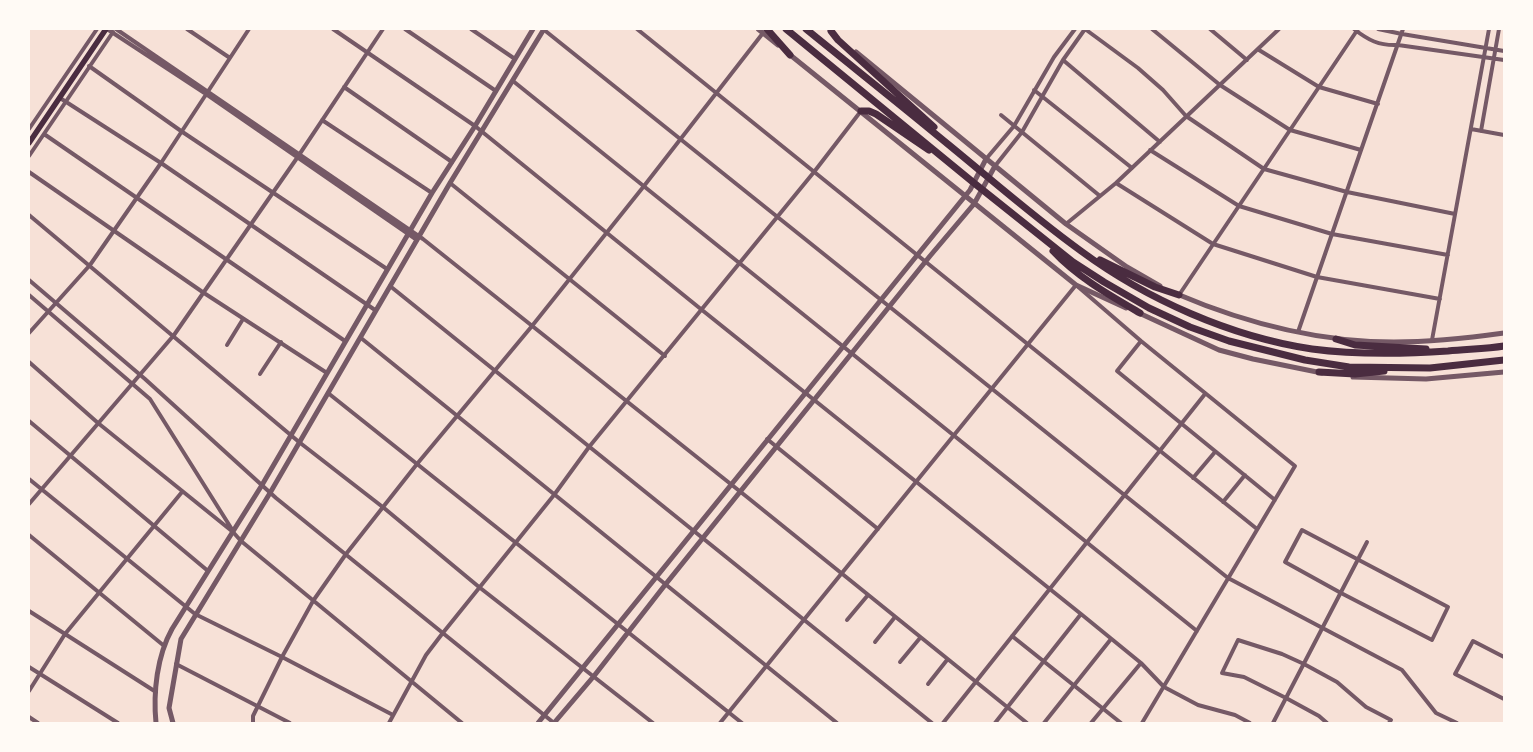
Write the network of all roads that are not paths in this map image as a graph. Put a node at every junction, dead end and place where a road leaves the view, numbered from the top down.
1 (97, 29) edge
2 (106, 29) edge
3 (187, 29) edge
4 (249, 29) edge
5 (333, 29) edge
6 (383, 29) edge
7 (405, 29) edge
8 (471, 29) edge
9 (533, 29) edge
10 (543, 29) edge
11 (637, 29) edge
12 (758, 29) edge
13 (786, 29) edge
14 (806, 29) edge
15 (1075, 29) edge
16 (1085, 29) edge
17 (1152, 29) edge
18 (1210, 29) edge
19 (1378, 29) edge
20 (1403, 29) edge
21 (1489, 29) edge
22 (1499, 29) edge
23 (115, 30) edge
24 (829, 30) edge
25 (1276, 30) edge
26 (1356, 30) edge
27 (765, 31) edge
28 (1402, 34) junction
29 (1398, 45) junction
30 (1486, 48) junction
31 (1496, 49) junction
32 (1258, 50) junction
33 (1504, 51) edge
34 (367, 52) junction
35 (790, 55) joint
36 (1484, 57) junction
37 (230, 58) junction
38 (1494, 58) junction
39 (515, 59) junction
40 (1063, 60) junction
41 (1247, 60) junction
42 (1504, 60) edge
43 (89, 66) junction
44 (513, 81) junction
45 (1220, 86) junction
46 (344, 87) junction
47 (1319, 87) junction
48 (1034, 90) junction
49 (496, 91) junction
50 (207, 93) junction
51 (716, 93) junction
52 (1042, 96) junction
53 (60, 98) junction
54 (66, 102) junction
55 (1378, 104) junction
56 (861, 111) junction
57 (1001, 115) dead end
58 (1186, 116) junction
59 (322, 120) junction
60 (475, 126) junction
61 (1014, 126) junction
62 (29, 129) edge
63 (1471, 129) junction
64 (1290, 130) junction
65 (181, 131) junction
66 (482, 131) junction
67 (1481, 131) junction
68 (1022, 132) junction
69 (44, 134) junction
70 (1504, 135) edge
71 (680, 139) junction
72 (1160, 142) junction
73 (29, 143) edge
74 (950, 146) junction
75 (1150, 150) junction
76 (1362, 150) junction
77 (29, 156) edge
78 (298, 156) junction
79 (944, 157) junction
80 (986, 159) junction
81 (160, 162) junction
82 (452, 162) junction
83 (995, 166) junction
84 (1132, 168) junction
85 (1264, 169) junction
86 (980, 171) junction
87 (29, 172) edge
88 (814, 172) junction
89 (989, 179) junction
90 (450, 183) junction
91 (974, 183) junction
92 (1116, 183) junction
93 (644, 186) junction
94 (983, 190) junction
95 (274, 191) junction
96 (1347, 192) junction
97 (432, 193) junction
98 (965, 196) junction
99 (1100, 196) junction
100 (136, 197) junction
101 (974, 204) junction
102 (1239, 206) junction
103 (1455, 214) junction
104 (29, 215) edge
105 (778, 217) junction
106 (1066, 224) junction
107 (250, 225) junction
108 (113, 230) junction
109 (607, 232) junction
110 (409, 233) junction
111 (1038, 234) junction
112 (1332, 234) junction
113 (418, 238) junction
114 (1213, 244) junction
115 (1080, 251) junction
116 (917, 255) junction
117 (1448, 255) junction
118 (227, 259) junction
119 (925, 262) junction
120 (740, 263) junction
121 (90, 265) junction
122 (387, 269) junction
123 (1317, 276) junction
124 (569, 278) junction
125 (29, 280) edge
126 (1076, 285) junction
127 (390, 286) junction
128 (204, 293) junction
129 (29, 295) edge
130 (1180, 295) junction
131 (880, 299) junction
132 (1440, 299) junction
133 (56, 303) junction
134 (367, 305) junction
135 (889, 306) junction
136 (375, 310) junction
137 (702, 310) junction
138 (49, 312) junction
139 (1140, 313) junction
140 (243, 319) junction
141 (532, 326) junction
142 (1298, 332) junction
143 (29, 333) edge
144 (1504, 333) edge
145 (174, 335) junction
146 (361, 338) junction
147 (1336, 339) junction
148 (1432, 340) junction
149 (346, 341) junction
150 (1141, 341) junction
151 (281, 342) junction
152 (1028, 344) junction
153 (227, 345) dead end
154 (842, 346) junction
155 (1504, 346) edge
156 (1449, 350) junction
157 (851, 353) junction
158 (665, 356) junction
159 (1504, 360) edge
160 (29, 362) edge
161 (1401, 367) junction
162 (494, 371) junction
163 (1319, 372) junction
164 (1504, 372) edge
165 (327, 373) junction
166 (260, 374) dead end
167 (140, 375) junction
168 (133, 384) junction
169 (992, 389) junction
170 (805, 392) junction
171 (328, 393) junction
172 (1205, 394) junction
173 (814, 399) junction
174 (628, 402) junction
175 (458, 416) junction
176 (29, 420) edge
177 (98, 423) junction
178 (1182, 424) junction
179 (291, 435) junction
180 (954, 436) junction
181 (767, 439) junction
182 (299, 442) junction
183 (589, 447) junction
184 (777, 447) junction
185 (1160, 451) junction
186 (1216, 452) junction
187 (70, 456) junction
188 (418, 464) junction
189 (1244, 475) junction
190 (1194, 478) junction
191 (29, 479) edge
192 (916, 482) junction
193 (730, 484) junction
194 (262, 485) junction
195 (41, 489) junction
196 (182, 492) junction
197 (741, 492) junction
198 (270, 493) junction
199 (554, 494) junction
200 (1125, 495) junction
201 (1275, 500) junction
202 (1222, 502) junction
203 (29, 504) edge
204 (384, 508) junction
205 (154, 526) junction
206 (878, 529) junction
207 (693, 530) junction
208 (1257, 530) junction
209 (233, 532) junction
210 (29, 535) edge
211 (703, 538) junction
212 (241, 541) junction
213 (515, 542) junction
214 (1367, 542) dead end
215 (1087, 543) junction
216 (346, 554) junction
217 (126, 559) junction
218 (1358, 559) junction
219 (208, 572) junction
220 (842, 574) junction
221 (656, 577) junction
222 (1228, 578) junction
223 (665, 584) junction
224 (479, 587) junction
225 (1050, 589) junction
226 (98, 593) junction
227 (1341, 593) junction
228 (868, 595) junction
229 (313, 601) junction
230 (185, 607) junction
231 (29, 611) edge
232 (195, 614) junction
233 (1081, 614) junction
234 (895, 617) junction
235 (804, 620) junction
236 (847, 620) dead end
237 (618, 624) junction
238 (1322, 628) junction
239 (1197, 631) junction
240 (628, 632) junction
241 (65, 634) junction
242 (442, 634) junction
243 (1012, 636) junction
244 (920, 638) junction
245 (1111, 639) junction
246 (874, 642) dead end
247 (164, 645) junction
248 (282, 657) junction
249 (1504, 657) edge
250 (947, 660) junction
251 (900, 662) dead end
252 (1044, 662) junction
253 (1141, 663) junction
254 (176, 664) junction
255 (1304, 664) junction
256 (766, 666) junction
257 (29, 667) edge
258 (584, 668) junction
259 (39, 673) junction
260 (594, 676) junction
261 (411, 681) junction
262 (975, 683) junction
263 (928, 684) dead end
264 (1073, 685) junction
265 (1164, 687) junction
266 (29, 691) edge
267 (156, 692) junction
268 (1286, 698) junction
269 (1504, 699) edge
270 (257, 707) junction
271 (1008, 708) junction
272 (1103, 709) junction
273 (729, 712) junction
274 (393, 715) junction
275 (545, 716) junction
276 (29, 717) edge
277 (1390, 722) edge
278 (38, 723) edge
279 (118, 723) edge
280 (156, 723) edge
281 (173, 723) edge
282 (253, 723) edge
283 (290, 723) edge
284 (389, 723) edge
285 (462, 723) edge
286 (538, 723) edge
287 (554, 723) edge
288 (653, 723) edge
289 (720, 723) edge
290 (742, 723) edge
291 (837, 723) edge
292 (932, 723) edge
293 (943, 723) edge
294 (995, 723) edge
295 (1027, 723) edge
296 (1044, 723) edge
297 (1091, 723) edge
298 (1121, 723) edge
299 (1142, 723) edge
300 (1250, 723) edge
301 (1273, 723) edge
302 (1327, 723) edge
303 (1457, 723) edge

1 - 62 street
2 - 23 street
2 - 53 main road
3 - 37 street
4 - 37 street
5 - 34 street
6 - 34 street
7 - 49 street
8 - 39 street
9 - 39 street
10 - 44 street
10 - 71 street
11 - 51 street
12 - 27 street
13 - 79 highway
14 - 74 highway
15 - 48 street
16 - 40 street
16 - 58 street
17 - 45 street
18 - 41 street
19 - 28 street
20 - 28 street
21 - 30 street
22 - 31 street
23 - 43 street
23 - 50 street
24 - 74 highway
24 - 80 street
25 - 32 street
26 - 29 street
26 - 47 street
27 - 35 highway
27 - 51 street
28 - 29 street
28 - 30 street
29 - 36 street
29 - 55 street
30 - 31 street
30 - 36 street
31 - 33 street
31 - 38 street
32 - 41 street
32 - 47 street
34 - 46 street
34 - 60 street
35 - 56 street
36 - 38 street
36 - 63 street
37 - 50 street
38 - 42 street
38 - 67 street
39 - 49 street
40 - 52 street
40 - 72 street
41 - 45 street
43 - 54 street
43 - 65 street
44 - 66 street
44 - 93 street
45 - 58 street
45 - 64 street
46 - 59 street
46 - 82 street
47 - 55 street
47 - 64 street
48 - 52 street
48 - 61 street
49 - 60 street
50 - 65 street
50 - 78 street
51 - 71 street
51 - 88 street
52 - 68 street
52 - 84 street
53 - 54 street
53 - 73 main road
54 - 69 street
54 - 81 street
55 - 76 street
56 - 79 highway
56 - 88 street
56 - 98 street
57 - 61 street
58 - 72 street
58 - 85 street
59 - 78 street
59 - 97 street
60 - 66 street
60 - 82 street
61 - 68 street
61 - 80 street
63 - 67 street
63 - 103 street
64 - 76 street
64 - 85 street
65 - 81 street
65 - 95 street
66 - 90 street
66 - 109 street
67 - 70 street
68 - 83 street
68 - 99 street
69 - 77 street
69 - 100 street
71 - 93 street
71 - 105 street
72 - 75 street
74 - 86 highway
75 - 84 street
75 - 102 street
76 - 96 street
78 - 95 street
78 - 110 street
79 - 91 highway
80 - 83 street
80 - 86 street
81 - 100 street
81 - 107 street
82 - 97 street
83 - 89 street
83 - 106 street
84 - 92 street
85 - 96 street
85 - 102 street
86 - 89 highway
86 - 91 street
87 - 108 street
88 - 105 street
88 - 116 street
89 - 94 street
89 - 115 highway
90 - 113 street
90 - 124 street
91 - 94 highway
91 - 98 street
92 - 99 street
92 - 114 street
93 - 109 street
93 - 120 street
94 - 101 street
94 - 111 highway
95 - 107 street
95 - 122 street
96 - 103 street
96 - 112 street
97 - 110 street
98 - 101 street
98 - 116 street
99 - 106 street
100 - 108 street
100 - 118 street
101 - 119 street
101 - 126 street
102 - 112 street
102 - 114 street
103 - 117 street
104 - 121 street
105 - 120 street
105 - 131 street
106 - 130 street
107 - 118 street
107 - 134 street
108 - 121 street
108 - 128 street
109 - 124 street
109 - 137 street
110 - 113 street
110 - 122 street
111 - 139 highway
111 - 161 highway
112 - 117 street
112 - 123 street
113 - 127 street
113 - 141 street
114 - 123 street
114 - 130 street
115 - 130 highway
115 - 156 highway
116 - 119 street
116 - 131 street
117 - 132 street
118 - 128 street
118 - 149 street
119 - 135 street
119 - 152 street
120 - 137 street
120 - 154 street
121 - 133 street
121 - 145 street
122 - 134 street
123 - 132 street
123 - 142 street
124 - 141 street
124 - 158 street
125 - 133 street
126 - 139 street
126 - 150 street
126 - 152 street
127 - 136 street
127 - 162 street
128 - 140 street
128 - 145 street
129 - 138 street
130 - 142 street
131 - 135 street
131 - 154 street
132 - 148 street
133 - 138 street
133 - 167 street
134 - 136 street
134 - 149 street
135 - 157 street
135 - 169 street
136 - 146 street
137 - 158 street
137 - 170 street
138 - 143 street
138 - 168 street
139 - 163 street
140 - 151 street
140 - 153 street
141 - 162 street
141 - 174 street
142 - 147 street
144 - 148 street
145 - 167 street
145 - 179 street
146 - 171 street
146 - 175 street
147 - 148 street
147 - 156 highway
149 - 165 street
150 - 172 street
150 - 178 street
151 - 165 street
151 - 166 street
152 - 169 street
152 - 185 street
154 - 157 street
154 - 170 street
155 - 156 highway
157 - 173 street
157 - 180 street
158 - 174 street
159 - 161 highway
160 - 177 street
161 - 163 highway
162 - 175 street
162 - 183 street
163 - 164 street
165 - 179 street
167 - 168 street
167 - 194 street
168 - 177 street
168 - 209 street
169 - 180 street
169 - 200 street
170 - 173 street
170 - 181 street
171 - 182 street
171 - 188 street
172 - 178 street
172 - 201 street
173 - 184 street
173 - 192 street
174 - 183 street
174 - 193 street
175 - 188 street
175 - 199 street
176 - 187 street
177 - 187 street
177 - 196 street
178 - 185 street
178 - 186 street
179 - 182 street
179 - 194 street
180 - 192 street
180 - 215 street
181 - 184 street
181 - 193 street
182 - 198 street
182 - 204 street
183 - 199 street
183 - 207 street
184 - 197 street
184 - 206 street
185 - 190 street
185 - 200 street
186 - 189 street
186 - 190 street
187 - 195 street
187 - 205 street
188 - 204 street
188 - 213 street
189 - 201 street
189 - 202 street
190 - 202 street
191 - 195 street
192 - 206 street
192 - 225 street
193 - 197 street
193 - 207 street
194 - 198 street
194 - 209 street
195 - 203 street
195 - 217 street
196 - 205 street
196 - 209 street
197 - 211 street
197 - 220 street
198 - 212 street
198 - 216 street
199 - 213 street
199 - 221 street
200 - 215 street
200 - 222 street
201 - 208 street
202 - 208 street
204 - 216 street
204 - 224 street
205 - 217 street
205 - 219 street
206 - 220 street
207 - 211 street
207 - 221 street
208 - 222 street
209 - 212 street
209 - 219 street
210 - 226 street
211 - 223 street
211 - 235 street
212 - 229 street
212 - 232 street
213 - 224 street
213 - 237 street
214 - 218 street
215 - 225 street
215 - 239 street
216 - 229 street
216 - 242 street
217 - 226 street
217 - 230 street
218 - 227 street
218 - 227 street
218 - 227 street
219 - 230 street
220 - 228 street
220 - 235 street
221 - 223 street
221 - 237 street
222 - 238 street
222 - 239 street
223 - 240 street
223 - 256 street
224 - 242 street
224 - 258 street
225 - 233 street
225 - 243 street
226 - 241 street
226 - 247 street
227 - 238 street
228 - 234 street
228 - 236 street
229 - 248 street
229 - 261 street
230 - 232 street
230 - 247 street
231 - 241 street
232 - 248 street
232 - 254 street
233 - 245 street
233 - 252 street
234 - 244 street
234 - 246 street
235 - 256 street
235 - 292 street
237 - 240 street
237 - 258 street
238 - 255 street
238 - 303 street
239 - 265 street
240 - 260 street
240 - 273 street
241 - 259 street
241 - 267 street
242 - 261 street
242 - 275 street
243 - 252 street
243 - 262 street
244 - 250 street
244 - 251 street
245 - 253 street
245 - 264 street
247 - 267 street
248 - 270 street
248 - 274 street
249 - 269 street
250 - 262 street
250 - 263 street
252 - 264 street
252 - 271 street
253 - 265 street
253 - 272 street
254 - 270 street
254 - 281 street
255 - 268 street
255 - 268 street
255 - 277 street
256 - 273 street
256 - 291 street
257 - 259 street
258 - 260 street
258 - 275 street
259 - 266 street
259 - 279 street
260 - 287 street
260 - 288 street
261 - 274 street
261 - 285 street
262 - 271 street
262 - 293 street
264 - 272 street
264 - 296 street
265 - 299 street
265 - 300 street
267 - 280 street
268 - 301 street
268 - 302 street
270 - 282 street
270 - 283 street
271 - 294 street
271 - 295 street
272 - 297 street
272 - 298 street
273 - 289 street
273 - 290 street
274 - 284 street
275 - 286 street
275 - 287 street
276 - 278 street

